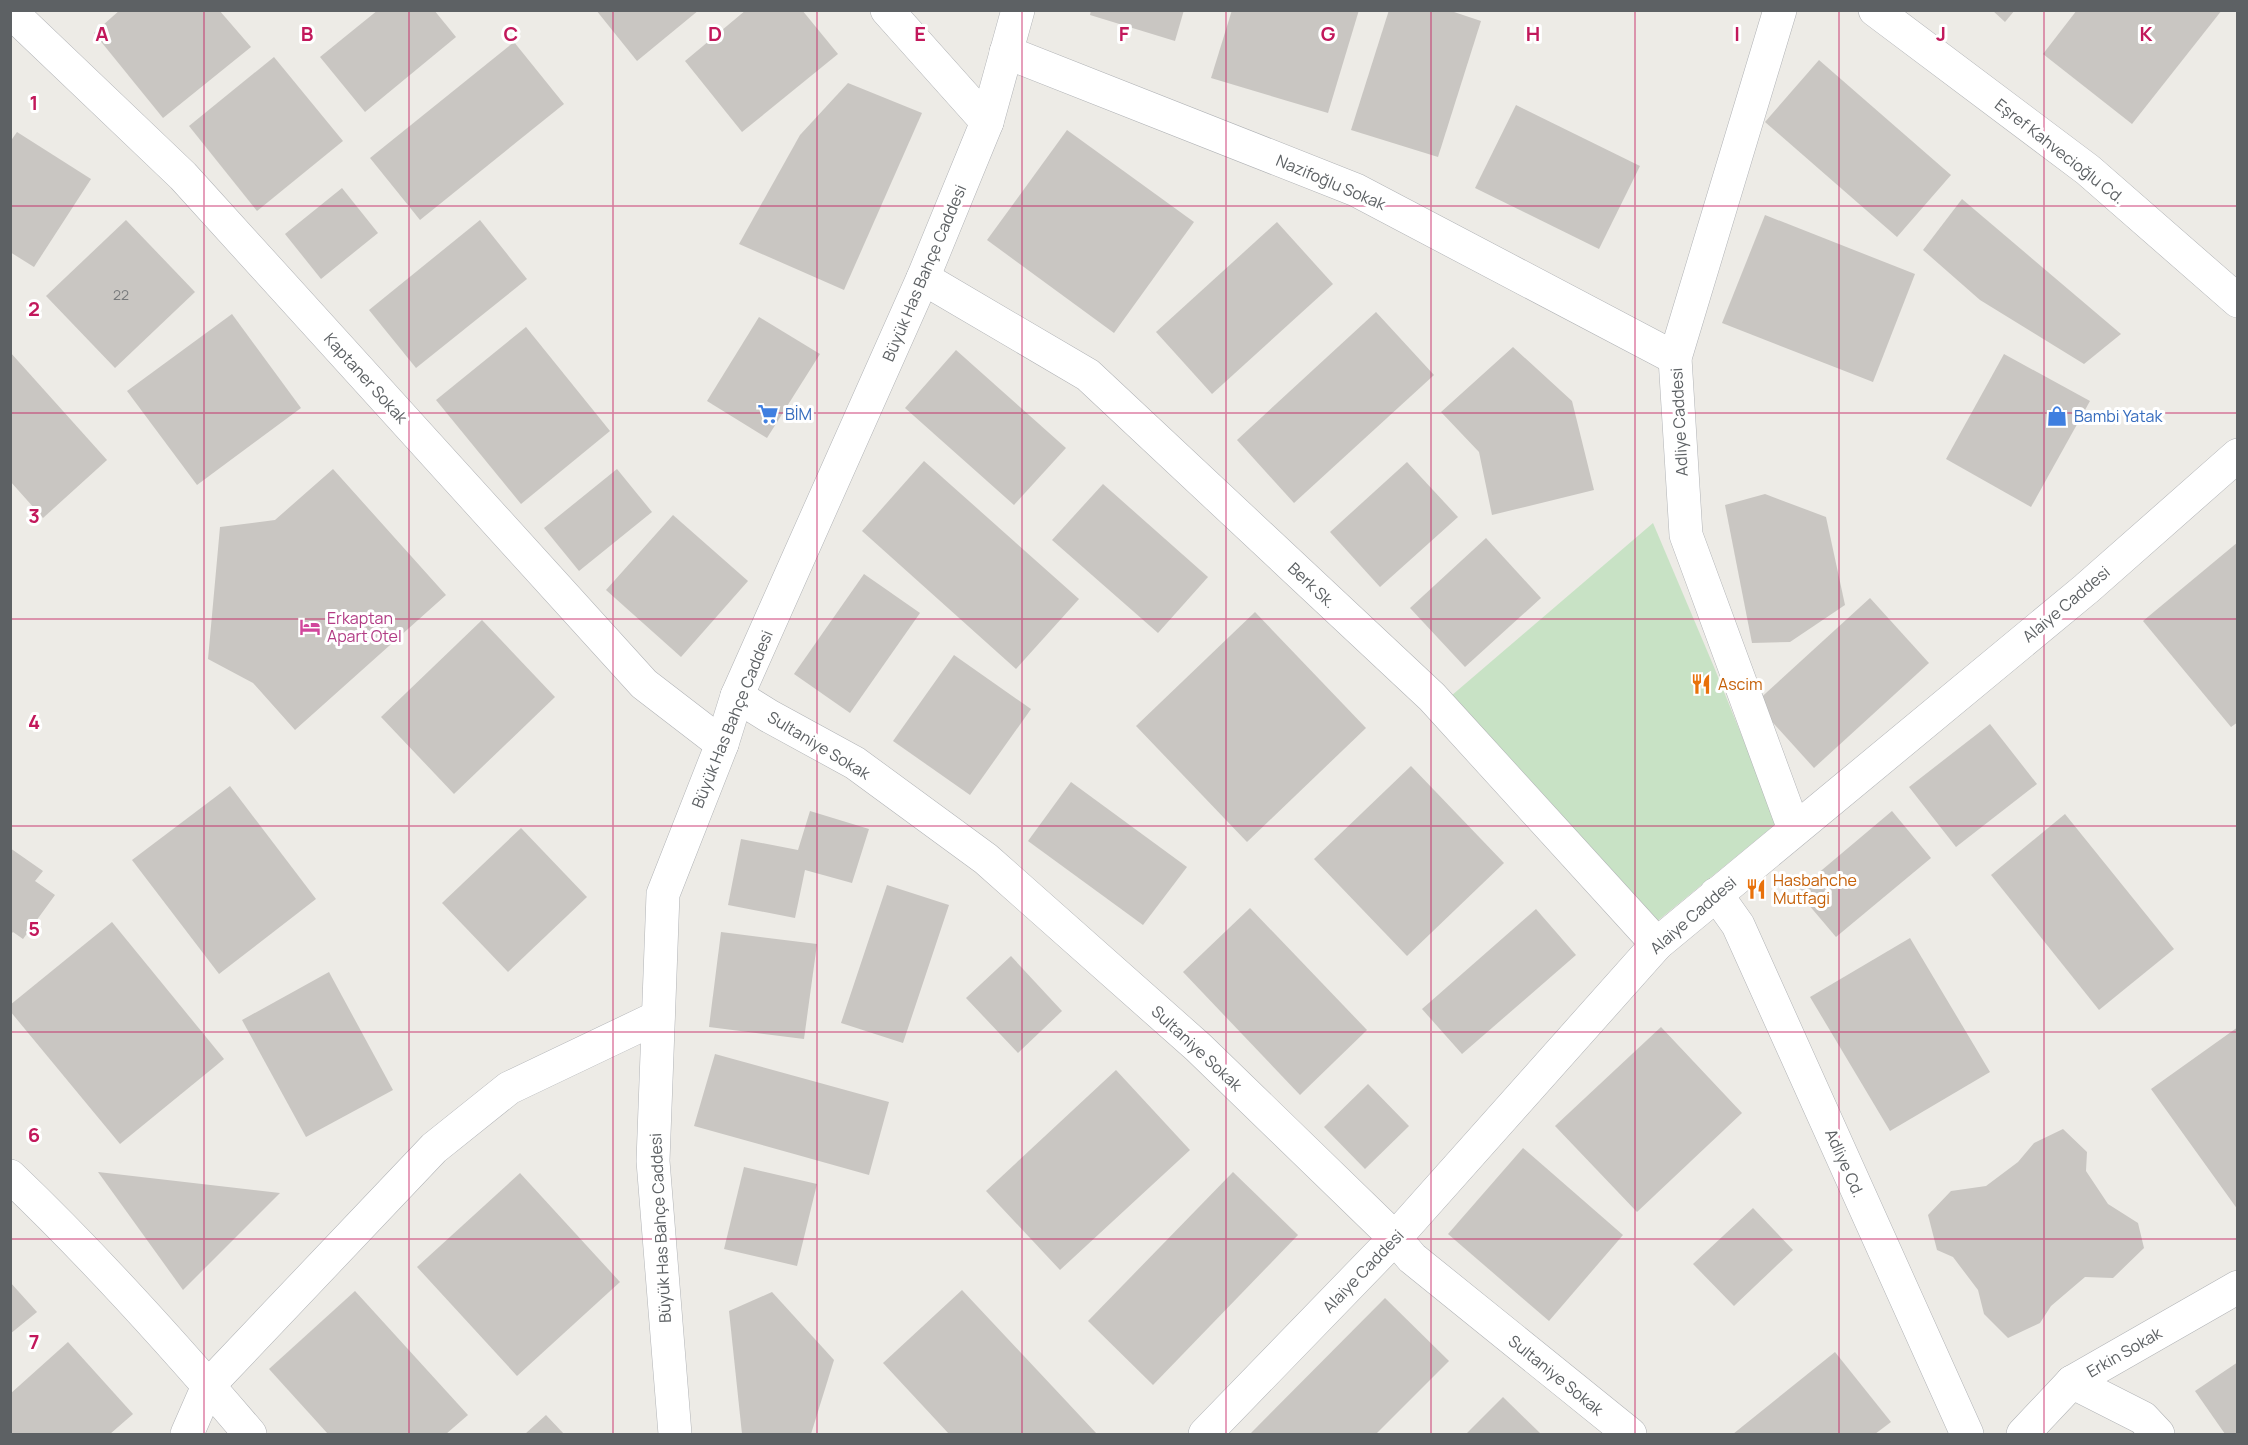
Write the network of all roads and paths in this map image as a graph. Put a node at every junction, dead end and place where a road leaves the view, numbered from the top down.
1 (887, 10) edge
2 (1018, 10) edge
3 (1780, 10) edge
4 (1875, 10) edge
5 (10, 11) edge
6 (1006, 52) junction
7 (987, 122) junction
8 (923, 278) junction
9 (2238, 300) edge
10 (1675, 358) junction
11 (2238, 454) edge
12 (737, 696) junction
13 (722, 744) junction
14 (1794, 829) junction
15 (1716, 894) junction
16 (1657, 944) junction
17 (658, 1017) junction
18 (10, 1176) edge
19 (1395, 1238) junction
20 (2238, 1287) edge
21 (2072, 1382) junction
22 (208, 1386) junction
23 (188, 1434) edge
24 (249, 1434) edge
25 (675, 1434) edge
26 (1205, 1434) edge
27 (1630, 1434) edge
28 (1967, 1434) edge
29 (2023, 1434) edge
30 (2158, 1434) edge

1 - 7 street
2 - 6 street, Büyük Has Bahçe Caddesi
3 - 10 street, Adliye Caddesi
4 - 9 street, Eşref Kahvecioğlu Cd.
5 - 13 street, Kaptaner Sokak
6 - 7 street, Büyük Has Bahçe Caddesi
6 - 10 street, Nazifoğlu Sokak
7 - 8 street, Büyük Has Bahçe Caddesi
8 - 12 street, Büyük Has Bahçe Caddesi
8 - 16 street, Berk Sk.
10 - 14 street, Adliye Caddesi
11 - 14 street, Alaiye Caddesi
12 - 13 street, Büyük Has Bahçe Caddesi
12 - 19 street, Sultaniye Sokak
13 - 17 street, Büyük Has Bahçe Caddesi
14 - 15 street, Alaiye Caddesi
15 - 16 street, Alaiye Caddesi
15 - 28 street, Adliye Cd.
16 - 19 street, Alaiye Caddesi
17 - 22 street
17 - 25 street, Büyük Has Bahçe Caddesi
18 - 22 street
19 - 26 street, Alaiye Caddesi
19 - 27 street, Sultaniye Sokak
20 - 21 street, Erkin Sokak
21 - 29 street, Erkin Sokak
21 - 30 street
22 - 23 street
22 - 24 street

